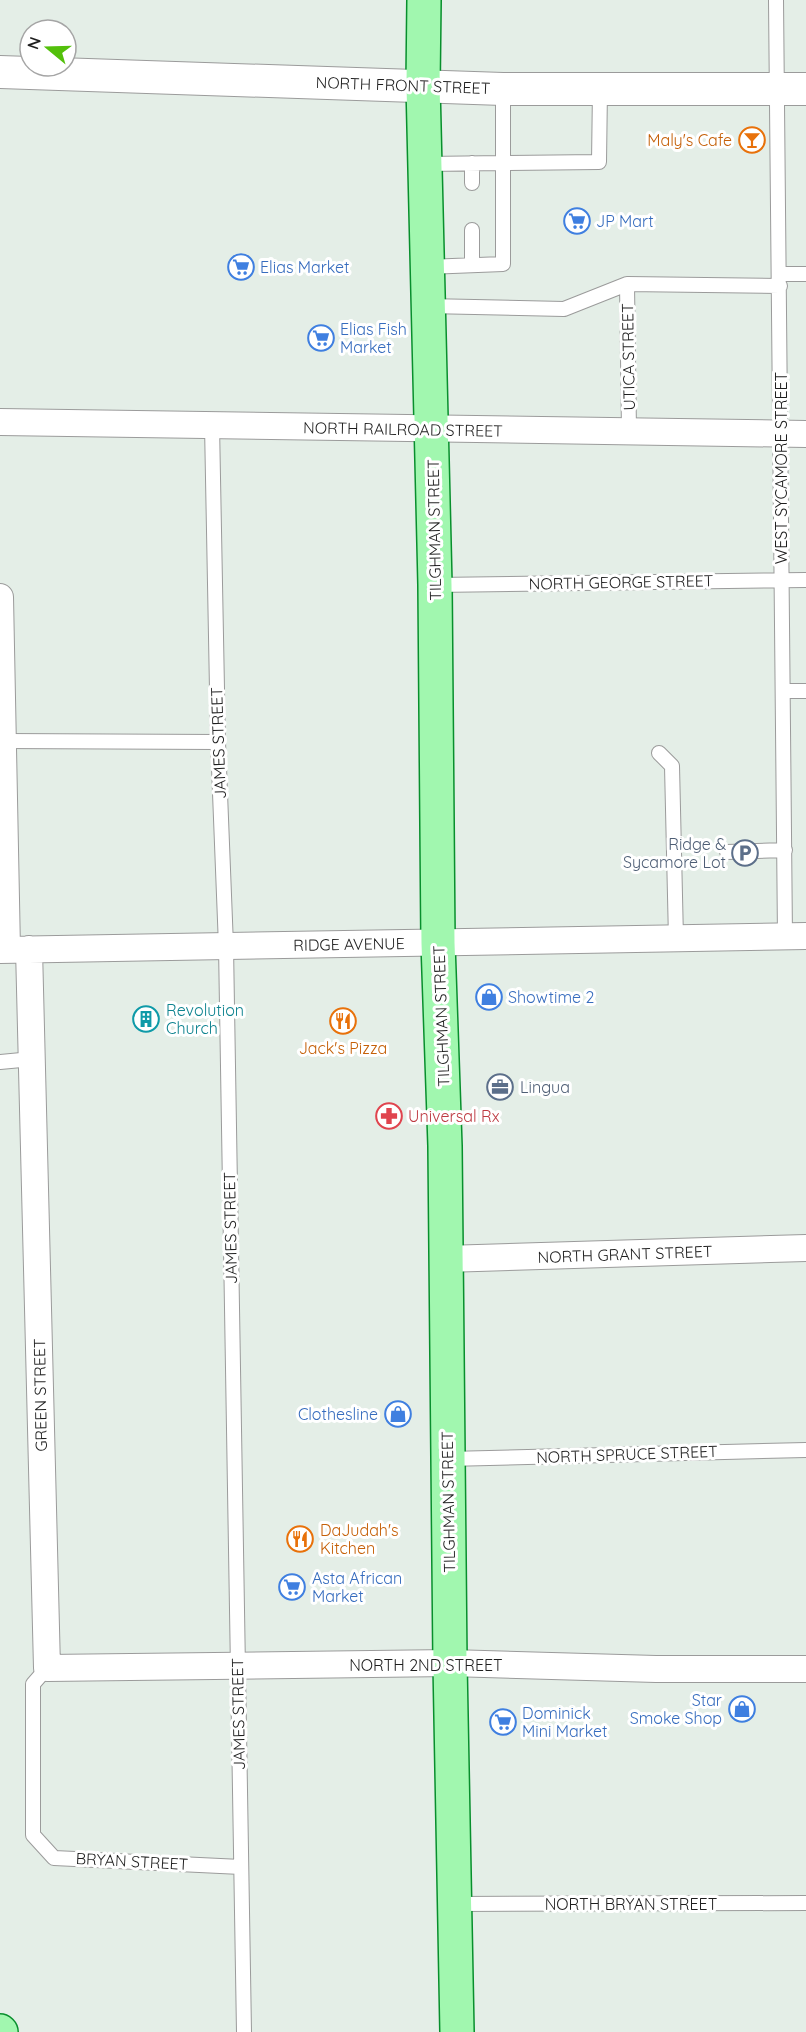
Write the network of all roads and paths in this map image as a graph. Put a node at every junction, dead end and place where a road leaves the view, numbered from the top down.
1 (424, 0) edge
2 (776, 0) edge
3 (0, 72) edge
4 (423, 85) junction
5 (792, 88) edge
6 (503, 89) junction
7 (600, 89) junction
8 (503, 163) junction
9 (426, 164) junction
10 (472, 164) junction
11 (472, 183) dead end
12 (472, 230) dead end
13 (472, 265) junction
14 (427, 267) junction
15 (806, 274) edge
16 (779, 280) junction
17 (627, 284) junction
18 (427, 306) junction
19 (0, 422) edge
20 (212, 425) junction
21 (431, 430) junction
22 (629, 431) junction
23 (794, 434) edge
24 (782, 580) junction
25 (806, 580) edge
26 (435, 585) junction
27 (0, 597) edge
28 (783, 691) junction
29 (806, 691) edge
30 (3, 741) junction
31 (218, 742) junction
32 (659, 753) dead end
33 (785, 850) junction
34 (727, 852) dead end
35 (796, 936) edge
36 (676, 939) junction
37 (438, 943) junction
38 (226, 946) junction
39 (12, 950) edge
40 (32, 1059) junction
41 (0, 1062) edge
42 (806, 1248) edge
43 (445, 1259) junction
44 (806, 1450) edge
45 (448, 1460) junction
46 (238, 1664) junction
47 (450, 1664) junction
48 (47, 1668) junction
49 (806, 1668) edge
50 (241, 1867) junction
51 (806, 1903) edge
52 (456, 1904) junction
53 (244, 2032) edge
54 (457, 2032) edge

1 - 4 main road, TILGHMAN STREET
2 - 5 lane, WEST SYCAMORE STREET
3 - 4 street, NORTH FRONT STREET
4 - 6 street, NORTH FRONT STREET
4 - 9 main road, TILGHMAN STREET
5 - 7 street, NORTH FRONT STREET
5 - 16 lane, WEST SYCAMORE STREET
6 - 7 street, NORTH FRONT STREET
6 - 8 lane
7 - 8 lane
8 - 10 lane
8 - 13 lane
9 - 10 lane
9 - 14 main road, TILGHMAN STREET
10 - 11 lane
12 - 13 lane
13 - 14 lane
14 - 18 main road, TILGHMAN STREET
15 - 16 lane
16 - 17 lane
16 - 23 lane, WEST SYCAMORE STREET
17 - 18 lane
17 - 22 lane, UTICA STREET
18 - 21 main road, TILGHMAN STREET
19 - 20 street, NORTH RAILROAD STREET
20 - 21 street, NORTH RAILROAD STREET
20 - 31 lane, JAMES STREET
21 - 22 street, NORTH RAILROAD STREET
21 - 26 main road, TILGHMAN STREET
22 - 23 street, NORTH RAILROAD STREET
23 - 24 lane, WEST SYCAMORE STREET
24 - 25 lane, NORTH GEORGE STREET
24 - 26 lane, NORTH GEORGE STREET
24 - 28 lane, WEST SYCAMORE STREET
26 - 37 main road, TILGHMAN STREET
27 - 30 street, GREEN STREET
28 - 29 lane
28 - 33 lane, WEST SYCAMORE STREET
30 - 31 lane
30 - 39 street, GREEN STREET
31 - 38 lane, JAMES STREET
32 - 36 lane
33 - 34 lane
33 - 35 lane, WEST SYCAMORE STREET
35 - 36 street, RIDGE AVENUE
36 - 37 street, RIDGE AVENUE
37 - 38 street, RIDGE AVENUE
37 - 43 main road, TILGHMAN STREET
38 - 39 street, RIDGE AVENUE
38 - 46 lane, JAMES STREET
39 - 40 street, GREEN STREET
40 - 41 lane
40 - 48 street, GREEN STREET
42 - 43 street, NORTH GRANT STREET
43 - 45 main road, TILGHMAN STREET
44 - 45 lane, NORTH SPRUCE STREET
45 - 47 main road, TILGHMAN STREET
46 - 47 street, NORTH 2ND STREET
46 - 48 street, NORTH 2ND STREET
46 - 50 lane, JAMES STREET
47 - 49 street, NORTH 2ND STREET
47 - 52 main road, TILGHMAN STREET
48 - 50 lane, BRYAN STREET
50 - 53 lane, JAMES STREET
51 - 52 lane, NORTH BRYAN STREET
52 - 54 main road, TILGHMAN STREET

